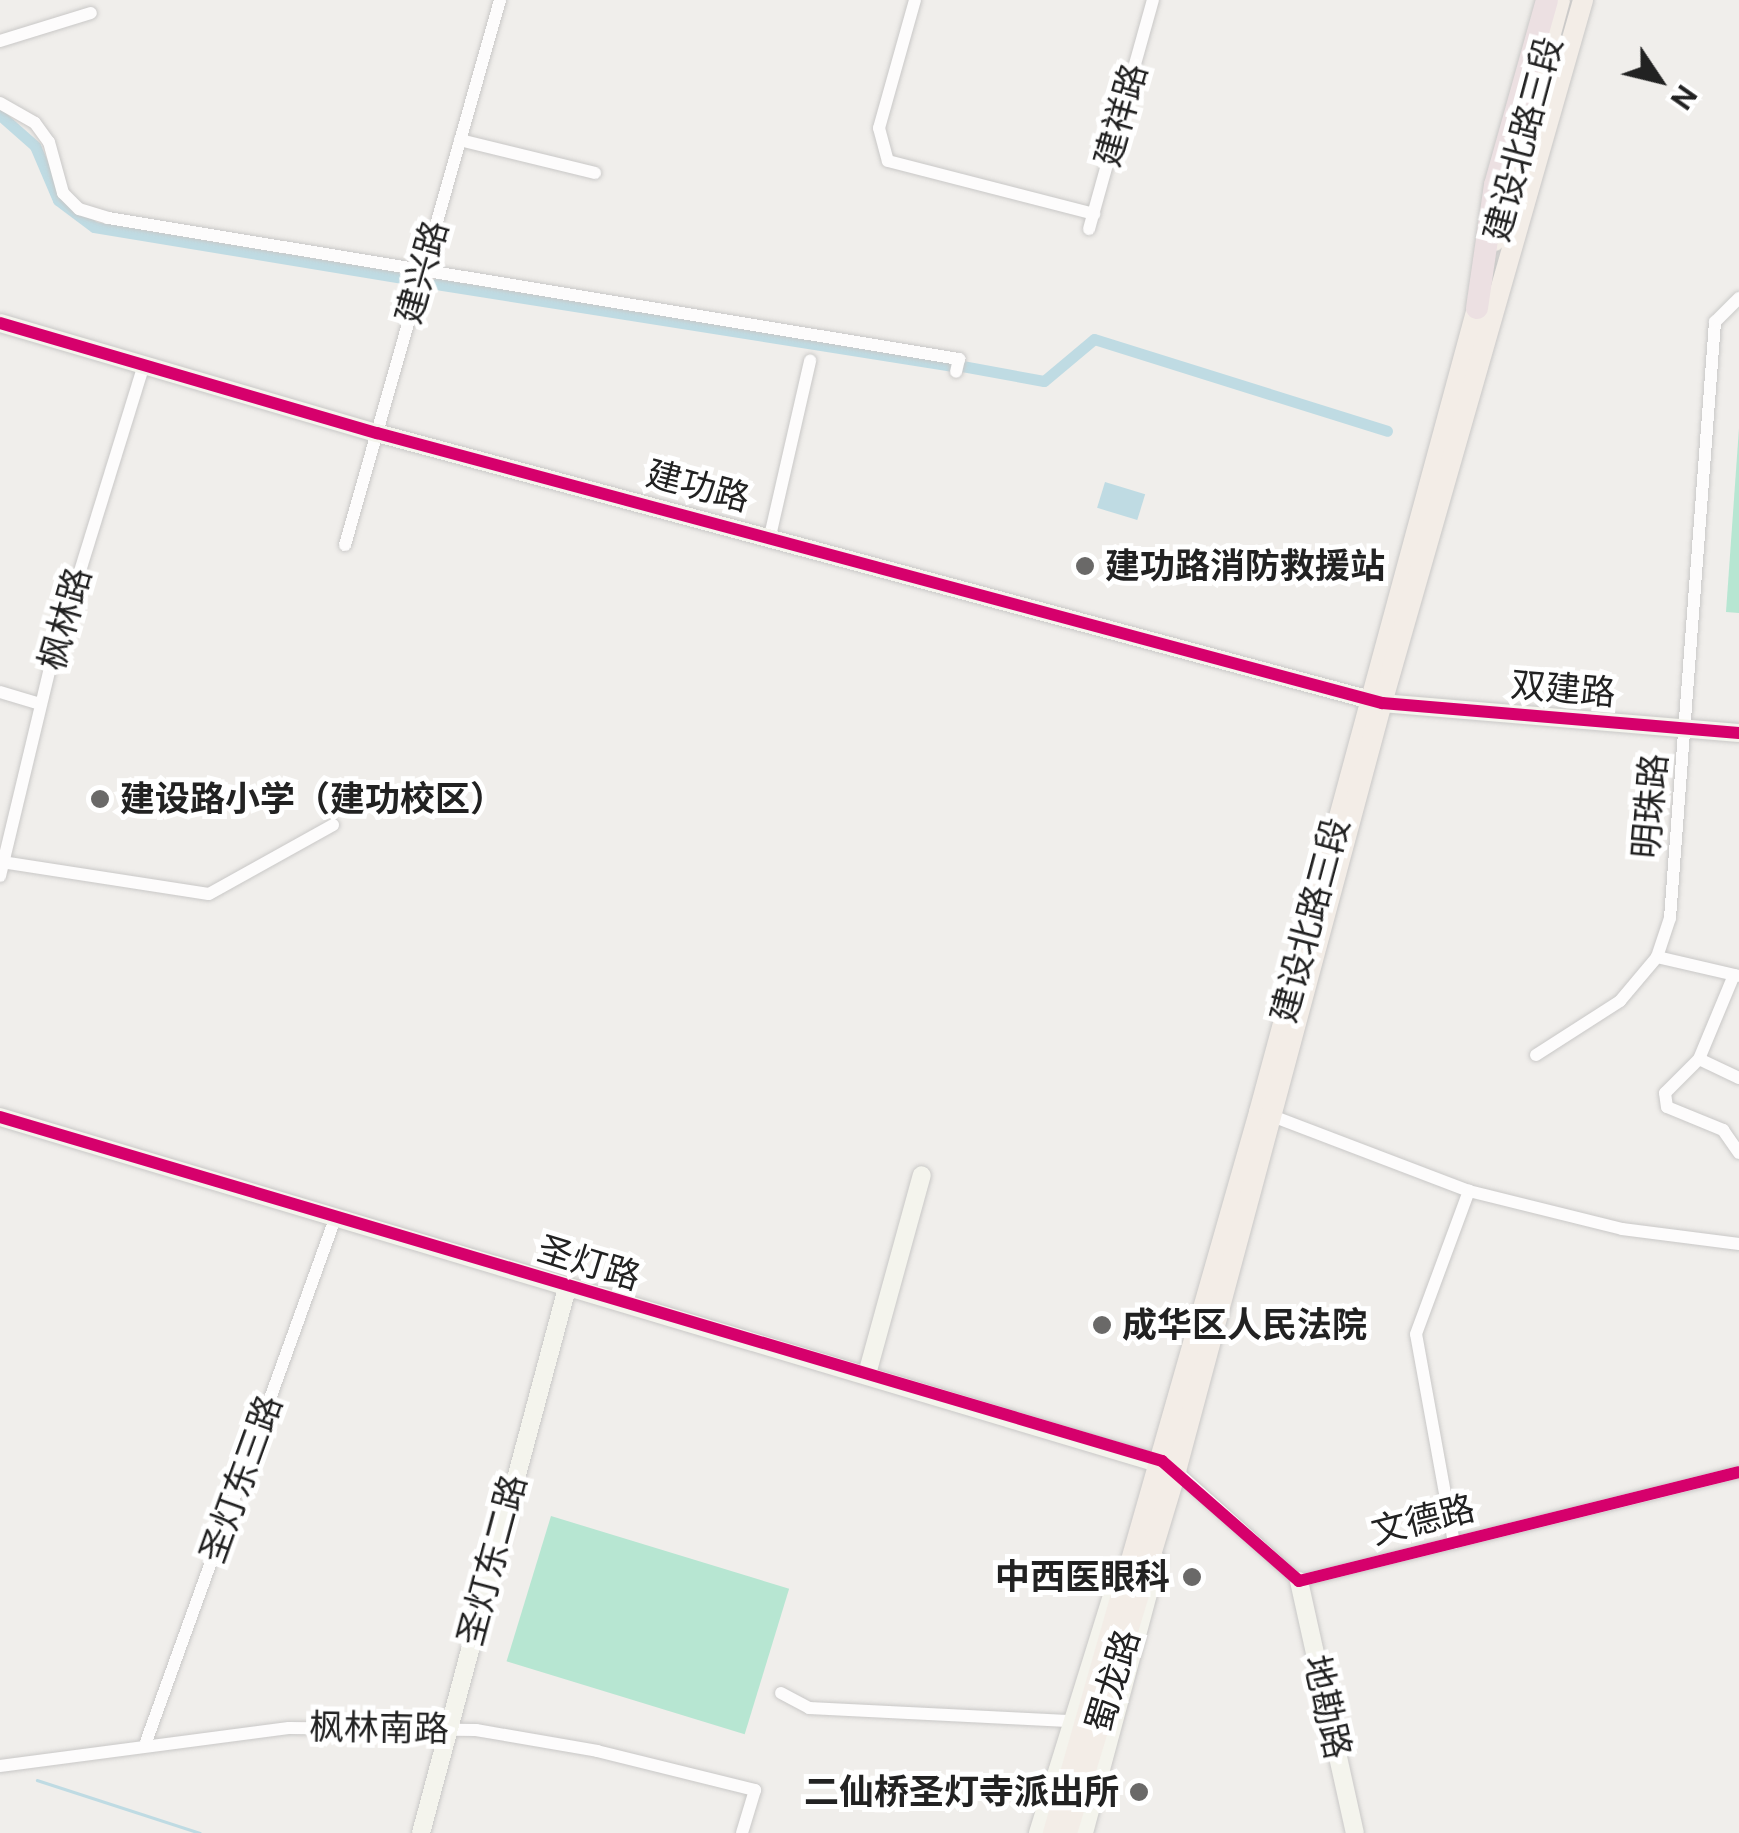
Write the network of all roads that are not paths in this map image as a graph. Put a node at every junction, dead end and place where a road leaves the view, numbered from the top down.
1 (500, 0) edge
2 (915, 0) edge
3 (1154, 0) edge
4 (1547, 0) edge
5 (1560, 0) edge
6 (1584, 0) edge
7 (91, 12) dead end
8 (0, 41) edge
9 (0, 103) edge
10 (460, 140) junction
11 (595, 173) dead end
12 (1094, 214) junction
13 (1090, 230) dead end
14 (422, 268) junction
15 (1739, 298) edge
16 (1477, 308) junction
17 (0, 323) edge
18 (810, 361) dead end
19 (144, 366) junction
20 (956, 372) dead end
21 (377, 433) junction
22 (770, 536) junction
23 (345, 545) dead end
24 (0, 692) edge
25 (1375, 701) junction
26 (40, 704) junction
27 (1688, 730) junction
28 (1739, 733) edge
29 (333, 824) dead end
30 (1, 869) edge
31 (1657, 956) junction
32 (1736, 975) edge
33 (1536, 1055) dead end
34 (1699, 1058) junction
35 (1739, 1078) edge
36 (1267, 1114) junction
37 (0, 1118) edge
38 (1739, 1152) edge
39 (922, 1175) dead end
40 (1470, 1191) junction
41 (336, 1216) junction
42 (1739, 1244) edge
43 (566, 1288) junction
44 (867, 1374) junction
45 (1169, 1466) junction
46 (1739, 1472) edge
47 (1454, 1543) junction
48 (1300, 1582) junction
49 (781, 1693) dead end
50 (1068, 1721) junction
51 (447, 1728) junction
52 (146, 1742) junction
53 (1086, 1747) junction
54 (0, 1766) edge
55 (421, 1833) edge
56 (742, 1833) edge
57 (1038, 1833) edge
58 (1053, 1833) edge
59 (1067, 1833) edge
60 (1084, 1833) edge
61 (1355, 1833) edge

1 - 10 street, 建兴路
2 - 12 street
3 - 12 street, 建祥路
4 - 16 highway
5 - 16 main road, 建设北路三段
6 - 25 main road, 建设北路三段
7 - 8 street
9 - 14 street
10 - 11 street
10 - 14 street, 建兴路
12 - 13 street, 建祥路
14 - 20 street
14 - 21 street, 建兴路
15 - 27 street, 明珠路
16 - 25 main road, 建设北路三段
17 - 19 street, 建功路
18 - 22 street
19 - 21 street, 建功路
19 - 26 street, 枫林路
21 - 22 street, 建功路
21 - 23 street, 建兴路
22 - 25 street, 建功路
24 - 26 street
25 - 27 street, 双建路
25 - 36 main road, 建设北路三段
26 - 30 street, 枫林路
27 - 28 street, 双建路
27 - 31 street, 明珠路
29 - 30 street
31 - 32 street
31 - 33 street, 明珠路
32 - 34 street
34 - 35 street
34 - 38 street
36 - 40 street
36 - 45 main road, 建设北路三段
37 - 41 street, 圣灯路
39 - 44 street
40 - 42 street
40 - 47 street
41 - 43 street, 圣灯路
41 - 52 street, 圣灯东三路
43 - 44 street, 圣灯路
43 - 51 street, 圣灯东二路
44 - 45 street, 圣灯路
45 - 48 street
45 - 50 street, 建设北路三段
45 - 53 main road, 蜀龙路
45 - 60 street, 建设北路三段
46 - 47 street, 文德路
47 - 48 street, 文德路
48 - 61 street, 地勘路
49 - 50 street
50 - 57 street, 建设北路三段
51 - 52 street, 枫林南路
51 - 55 street, 圣灯东二路
51 - 56 street, 枫林南路
52 - 54 street, 枫林南路
53 - 58 main road, 蜀龙路
53 - 59 main road, 蜀龙路

